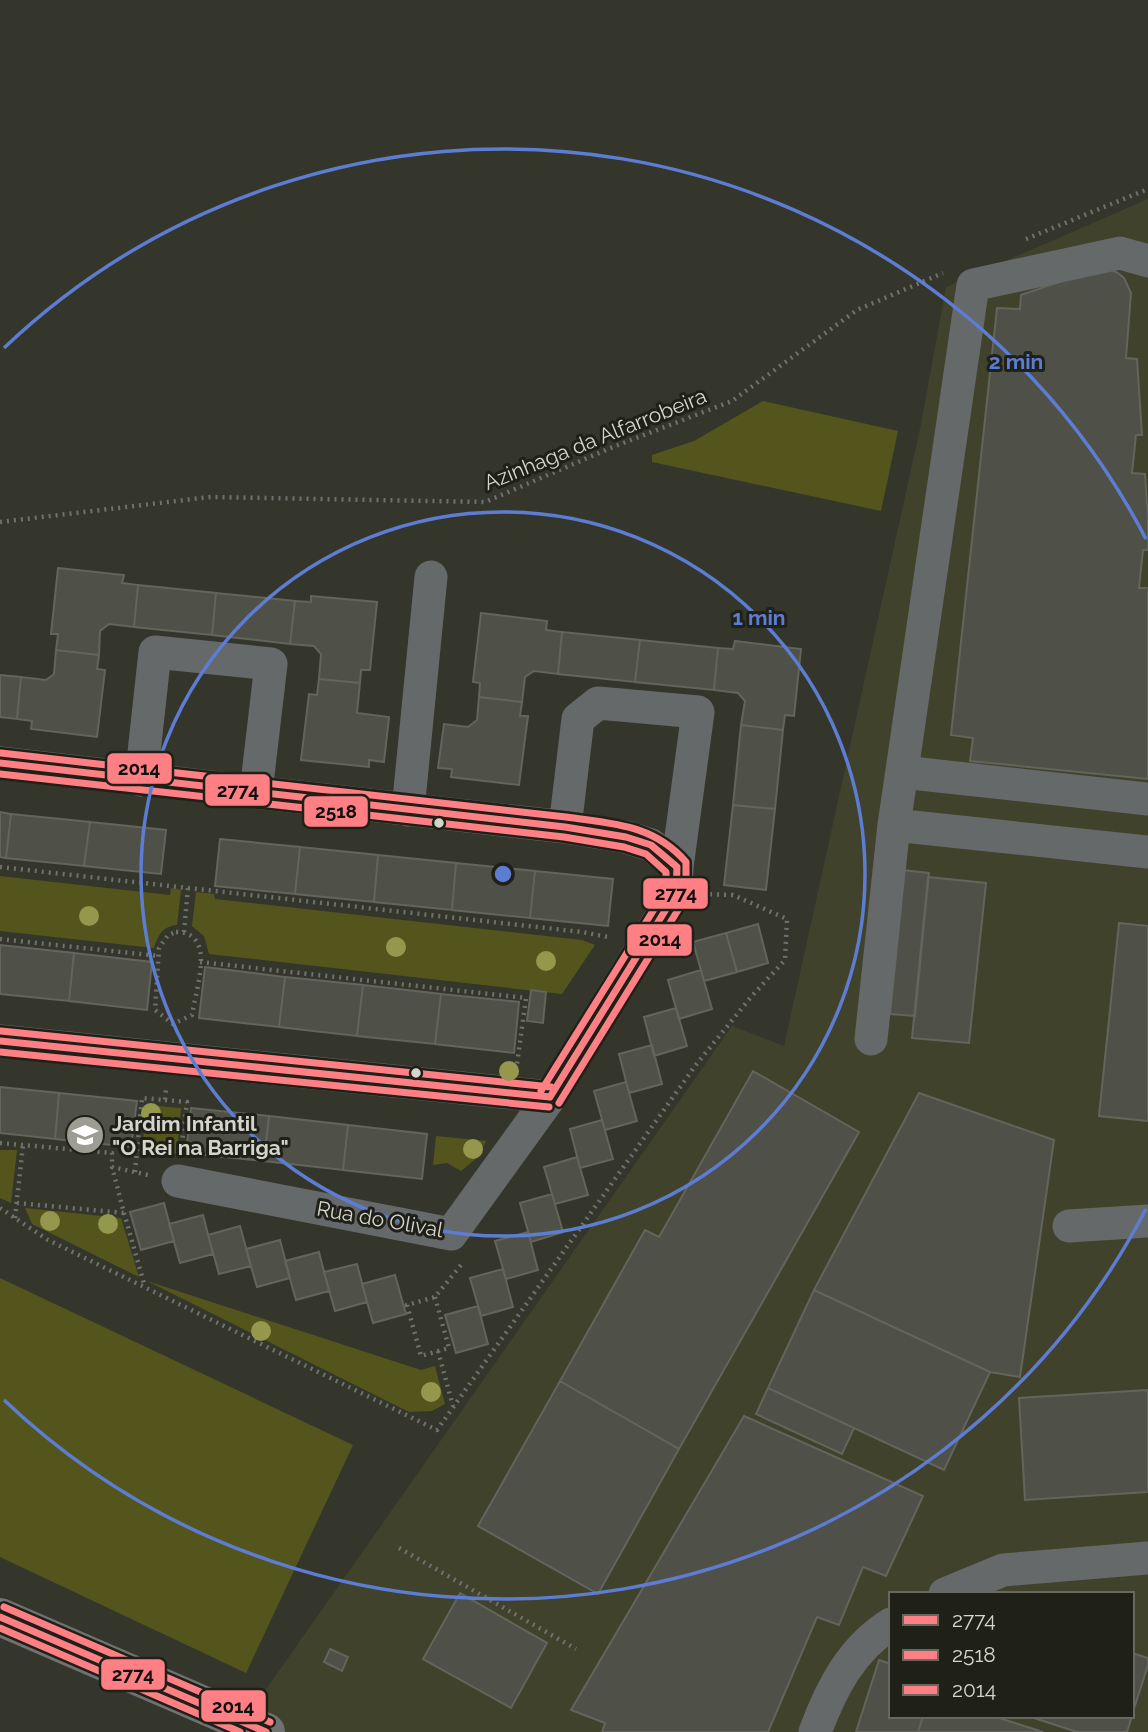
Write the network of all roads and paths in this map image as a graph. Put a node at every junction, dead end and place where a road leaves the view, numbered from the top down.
1 (1148, 189) edge
2 (1015, 243) dead end
3 (1148, 261) edge
4 (954, 269) dead end
5 (0, 522) edge
6 (431, 577) dead end
7 (0, 763) edge
8 (902, 772) junction
9 (954, 778) junction
10 (141, 780) junction
11 (256, 792) junction
12 (1148, 799) edge
13 (408, 810) junction
14 (894, 825) junction
15 (565, 827) junction
16 (949, 831) junction
17 (1148, 852) edge
18 (0, 867) edge
19 (677, 867) junction
20 (188, 888) junction
21 (184, 932) junction
22 (608, 937) dead end
23 (0, 939) edge
24 (159, 956) junction
25 (200, 962) junction
26 (871, 1039) dead end
27 (0, 1041) edge
28 (169, 1058) junction
29 (514, 1093) junction
30 (550, 1097) junction
31 (165, 1100) junction
32 (0, 1143) edge
33 (23, 1145) junction
34 (112, 1167) junction
35 (135, 1172) junction
36 (178, 1181) junction
37 (17, 1203) junction
38 (124, 1213) junction
39 (15, 1219) dead end
40 (1148, 1221) edge
41 (1069, 1226) dead end
42 (451, 1234) junction
43 (145, 1287) dead end
44 (435, 1297) junction
45 (438, 1351) junction
46 (453, 1407) dead end
47 (399, 1548) dead end
48 (1148, 1558) edge
49 (949, 1592) edge
50 (0, 1616) edge
51 (889, 1626) edge
52 (576, 1649) dead end
53 (266, 1732) edge
54 (815, 1732) edge

1 - 2 path
3 - 8 street
4 - 5 path, Azinhaga da Alfarrobeira
6 - 13 street
7 - 10 street
8 - 9 street
8 - 14 street
9 - 12 street
9 - 16 street
10 - 11 street
10 - 11 street
11 - 13 street
13 - 15 street
14 - 16 street
14 - 26 street
15 - 19 street
15 - 19 street, Rua do Olival
16 - 17 street
18 - 20 path
19 - 30 street, Rua do Olival
20 - 21 path
20 - 22 path
21 - 24 path
21 - 25 path
23 - 24 path
24 - 25 path
25 - 29 path
27 - 28 street
28 - 29 street
28 - 31 path
29 - 30 street
30 - 42 street, Rua do Olival
31 - 35 path
31 - 36 path
32 - 33 path
33 - 34 path
33 - 37 path
34 - 35 path
34 - 38 path
35 - 36 path
36 - 42 street, Rua do Olival
37 - 38 path
37 - 39 path
38 - 43 path
40 - 41 street
42 - 44 path
44 - 45 path
44 - 45 path
45 - 46 path
47 - 52 path
48 - 49 street
50 - 53 main road
51 - 54 street

